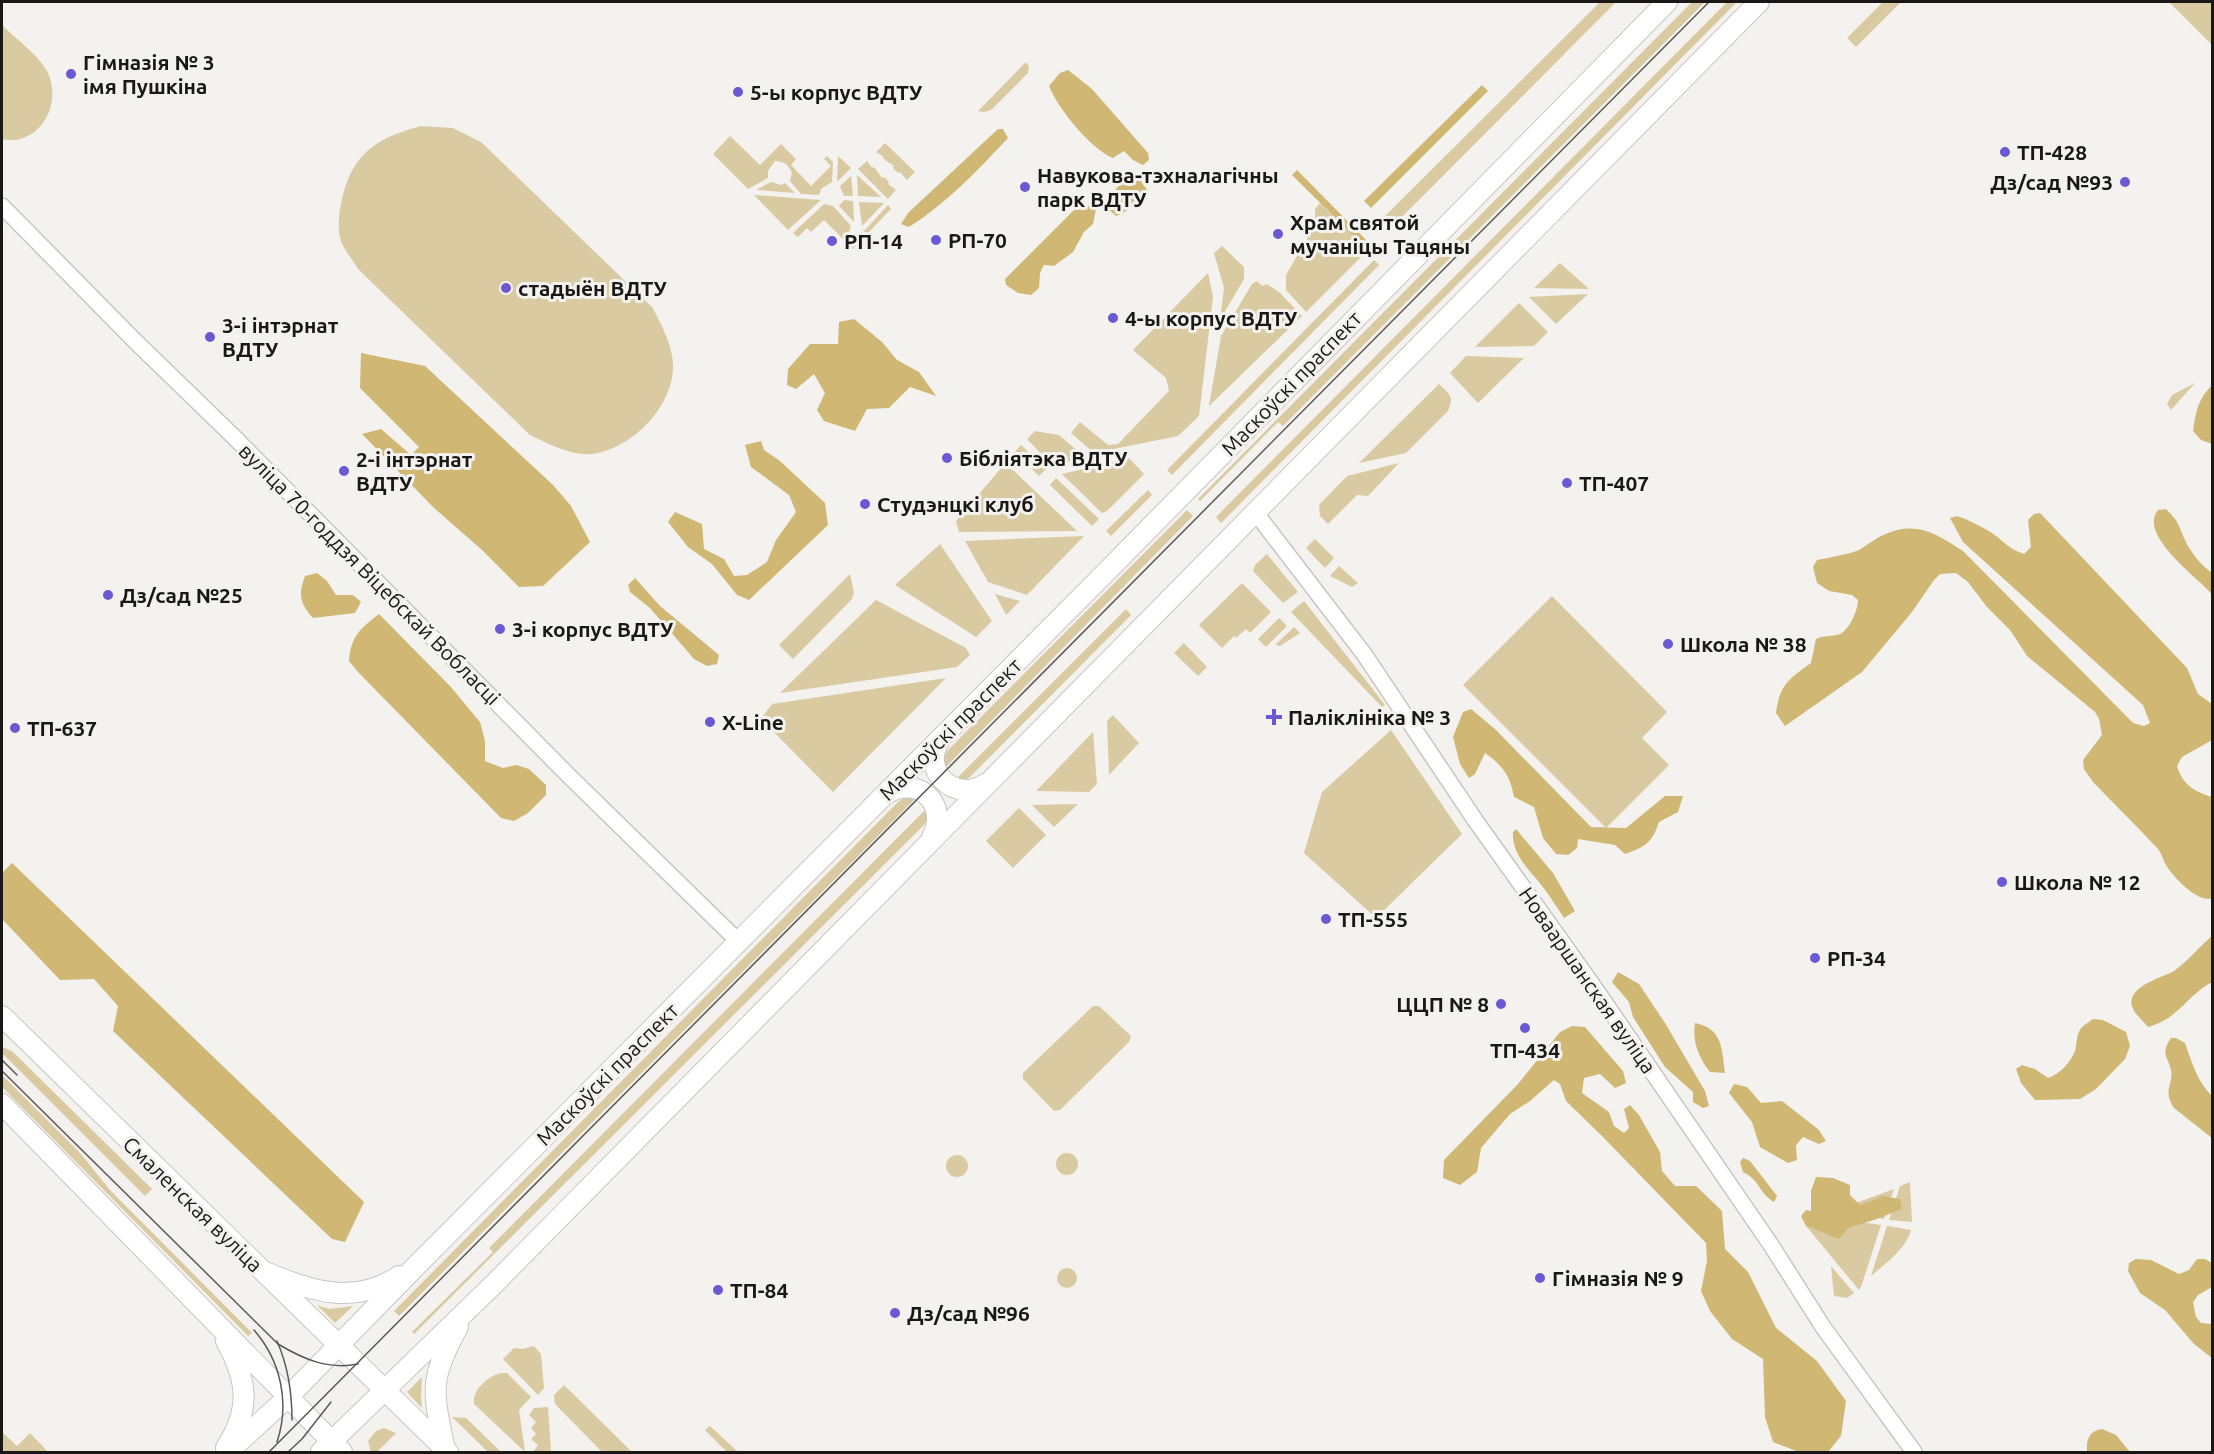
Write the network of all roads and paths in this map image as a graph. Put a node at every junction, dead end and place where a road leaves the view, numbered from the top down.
1 (1667, 2) edge
2 (1760, 2) edge
3 (2, 206) edge
4 (1255, 512) junction
5 (942, 738) junction
6 (987, 782) junction
7 (881, 799) junction
8 (927, 844) junction
9 (739, 942) junction
10 (2, 1016) edge
11 (2, 1038) edge
12 (26, 1040) junction
13 (2, 1104) edge
14 (418, 1264) junction
15 (260, 1269) junction
16 (469, 1309) junction
17 (218, 1326) junction
18 (338, 1345) junction
19 (385, 1391) junction
20 (288, 1398) junction
21 (332, 1449) edge
22 (446, 1451) edge
23 (222, 1452) edge
24 (228, 1452) edge
25 (1914, 1452) edge

1 - 5 main road, Маскоўскі праспект
2 - 4 main road
3 - 9 street, вуліца 70-годдзя Віцебскай Вобласці
4 - 6 main road
4 - 25 street, Новааршанская вуліца
5 - 6 main road
5 - 7 main road, Маскоўскі праспект
6 - 8 main road
7 - 8 main road
7 - 9 main road, Маскоўскі праспект
8 - 16 main road
9 - 14 main road, Маскоўскі праспект
10 - 12 main road, Смаленская вуліца
11 - 12 main road
12 - 15 main road, Смаленская вуліца
13 - 17 main road
14 - 15 main road
14 - 18 main road, Маскоўскі праспект
15 - 18 main road, Смаленская вуліца
16 - 19 main road
16 - 22 main road
17 - 20 main road
17 - 23 main road
18 - 19 main road, Смаленская вуліца
18 - 20 main road, Маскоўскі праспект
19 - 21 main road
19 - 22 main road, Смаленская вуліца
20 - 21 main road
20 - 24 main road, Маскоўскі праспект

